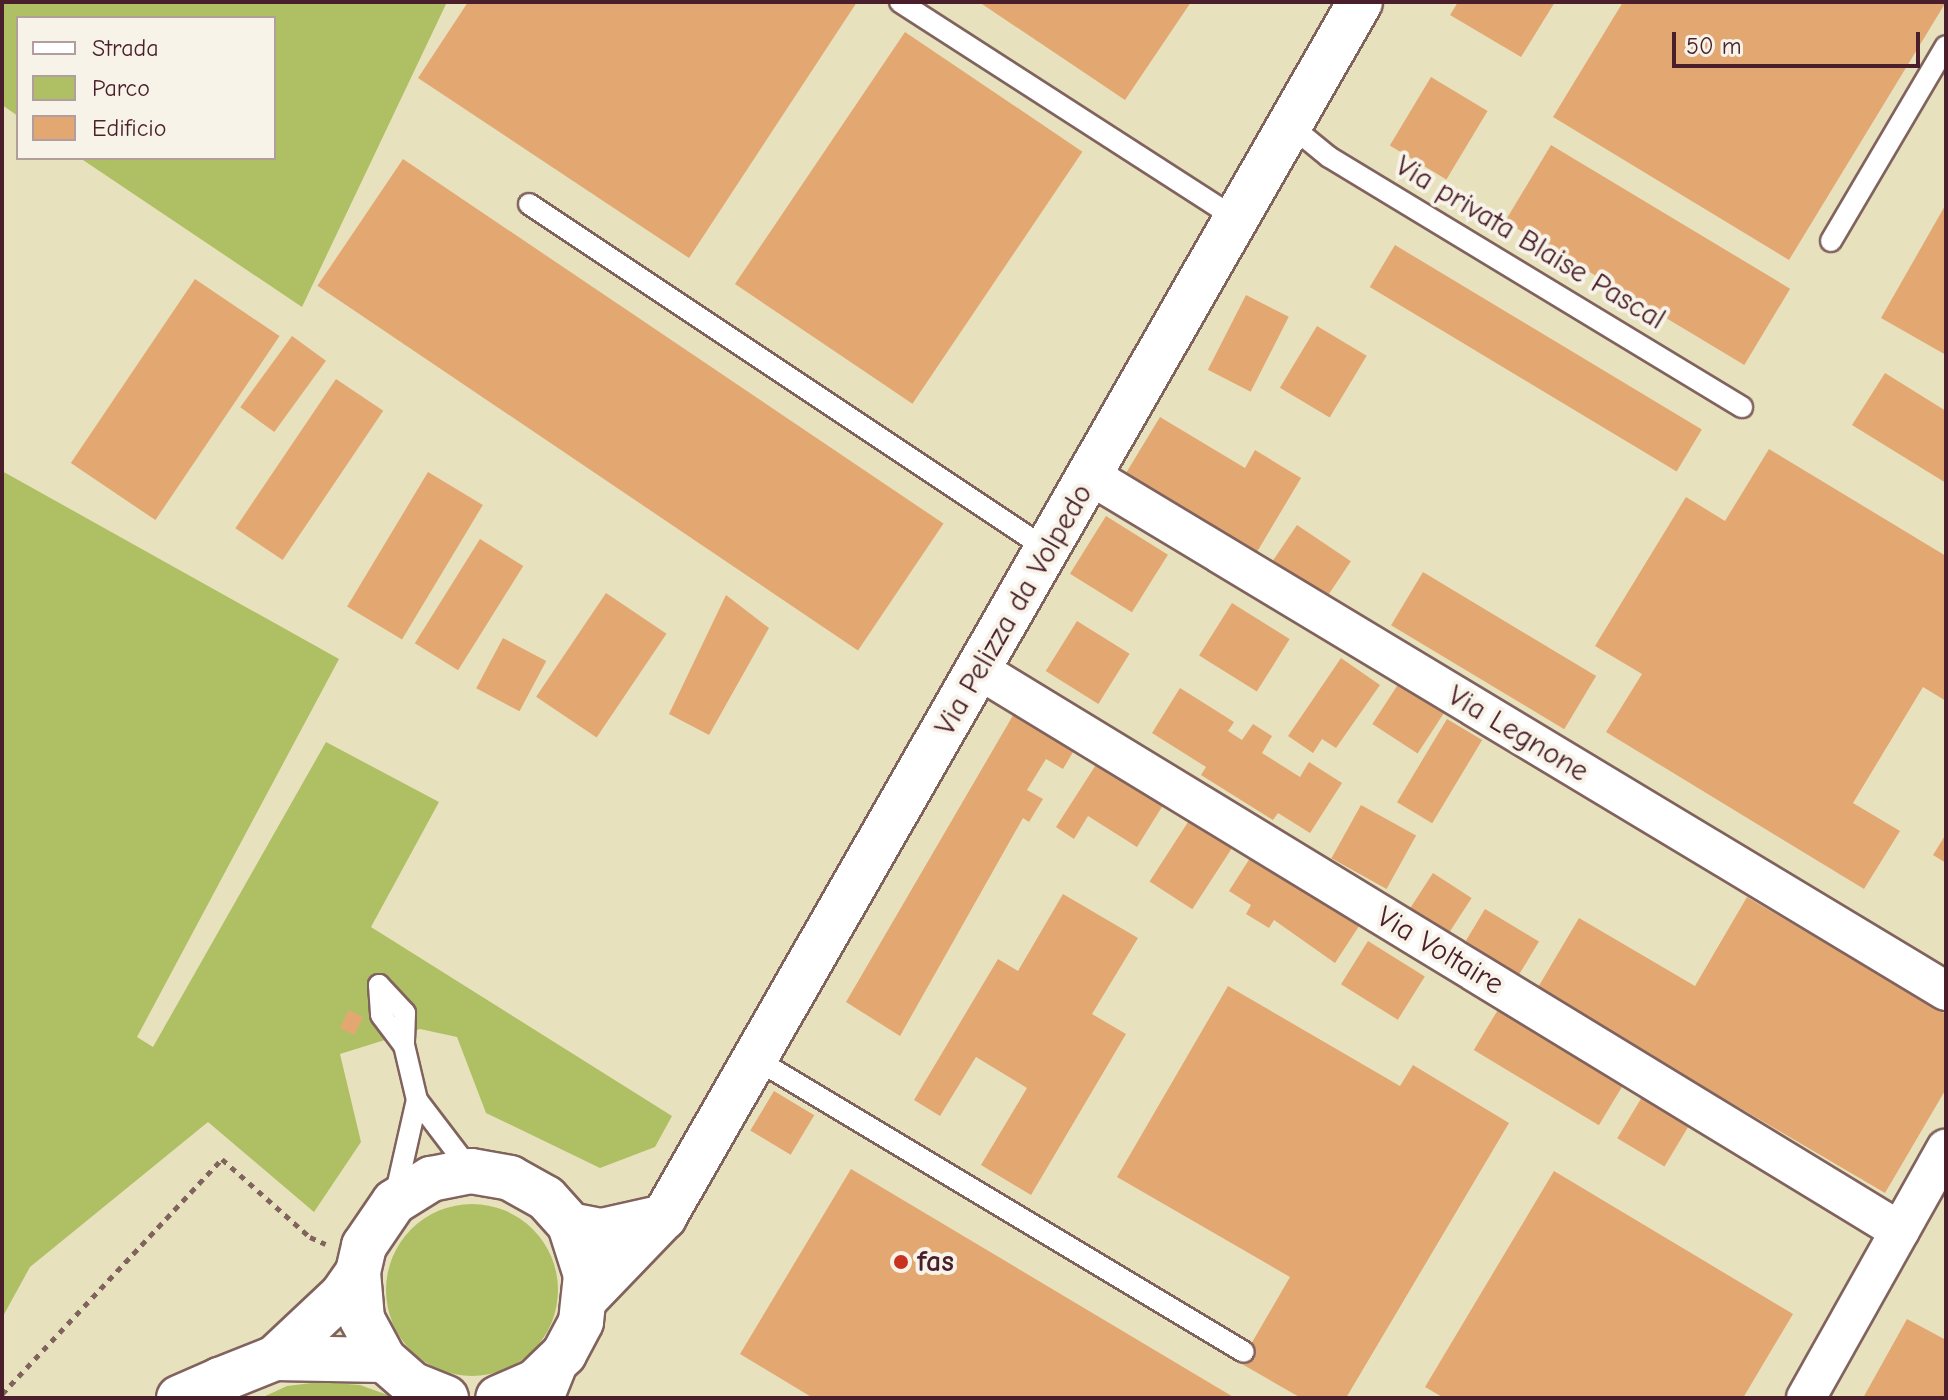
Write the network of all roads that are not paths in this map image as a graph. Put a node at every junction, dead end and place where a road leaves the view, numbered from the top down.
1 (900, 2) edge
2 (1360, 2) edge
3 (1946, 46) edge
4 (1290, 125) junction
5 (529, 204) dead end
6 (1237, 219) junction
7 (1831, 241) dead end
8 (1742, 407) dead end
9 (1091, 476) junction
10 (1048, 550) junction
11 (981, 671) junction
12 (1946, 991) edge
13 (404, 1045) dead end
14 (754, 1058) junction
15 (417, 1100) junction
16 (1946, 1149) edge
17 (471, 1171) junction
18 (394, 1202) junction
19 (664, 1217) junction
20 (570, 1225) junction
21 (1900, 1231) junction
22 (359, 1265) junction
23 (586, 1298) junction
24 (1244, 1352) dead end
25 (275, 1358) junction
26 (384, 1360) junction
27 (547, 1383) edge
28 (210, 1389) edge
29 (435, 1396) edge
30 (179, 1398) edge
31 (498, 1398) edge
32 (1806, 1398) edge

1 - 6 lane
2 - 4 main road, Via Pelizza da Volpedo
3 - 7 lane
4 - 6 main road, Via Pelizza da Volpedo
4 - 8 lane, Via privata Blaise Pascal
5 - 10 lane
6 - 9 main road, Via Pelizza da Volpedo
9 - 10 main road, Via Pelizza da Volpedo
9 - 12 street, Via Legnone
10 - 11 main road, Via Pelizza da Volpedo
11 - 14 main road, Via Pelizza da Volpedo
11 - 21 street, Via Voltaire
13 - 15 lane
14 - 19 main road, Via Pelizza da Volpedo
14 - 24 lane
15 - 17 lane
15 - 18 lane
16 - 21 street
17 - 18 main road
17 - 20 main road
18 - 22 main road
19 - 20 main road
19 - 23 main road, Via Pelizza da Volpedo
20 - 23 main road
21 - 32 street
22 - 25 main road
22 - 26 main road
23 - 27 main road
25 - 26 main road
25 - 28 main road
26 - 29 main road
27 - 31 main road
28 - 30 main road

